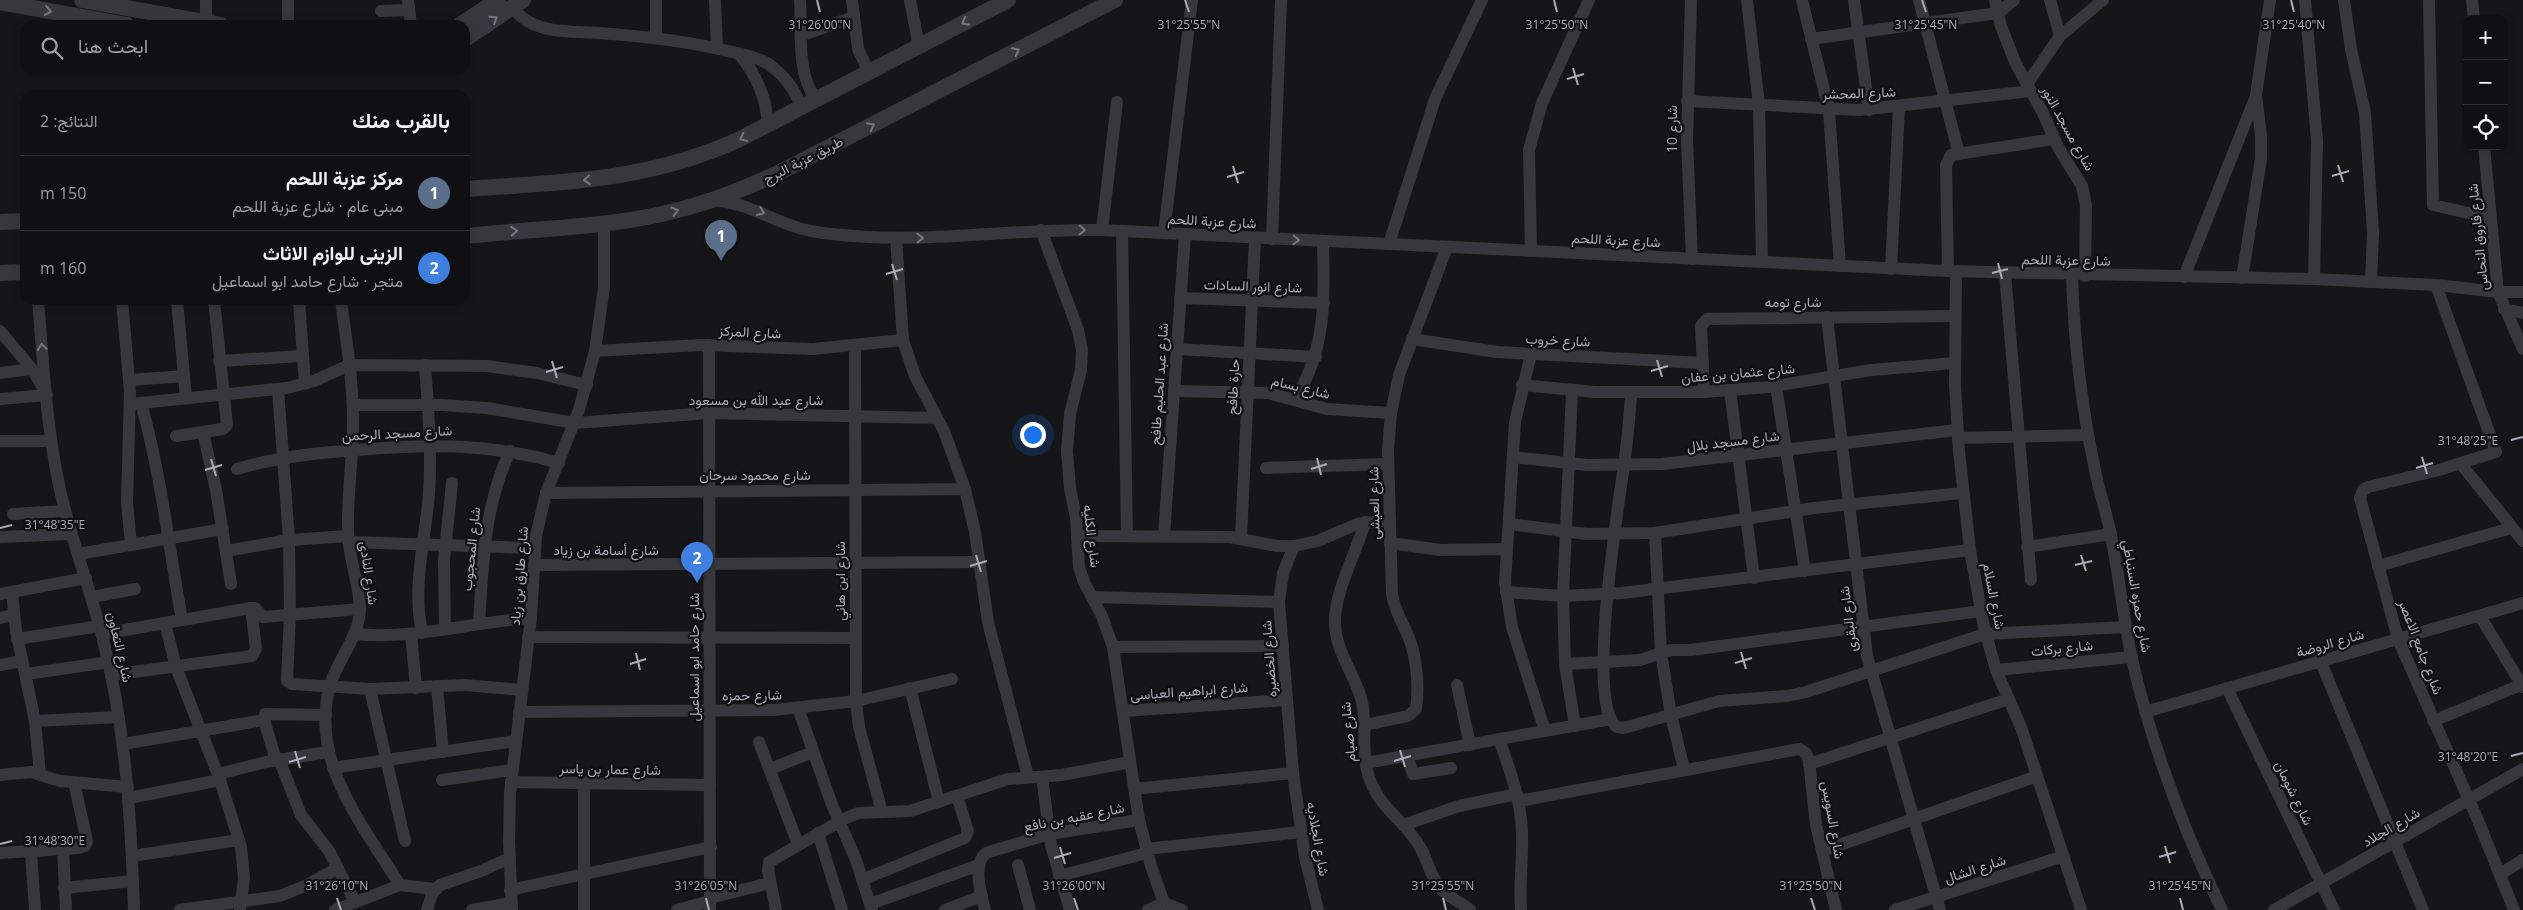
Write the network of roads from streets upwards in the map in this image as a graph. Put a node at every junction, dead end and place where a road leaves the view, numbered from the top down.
1 (82, 0) edge
2 (206, 0) edge
3 (288, 0) edge
4 (656, 0) edge
5 (715, 0) edge
6 (800, 0) edge
7 (852, 0) edge
8 (910, 0) edge
9 (1008, 0) edge
10 (1115, 0) edge
11 (1192, 0) edge
12 (1281, 0) edge
13 (1482, 0) edge
14 (1589, 0) edge
15 (1691, 0) edge
16 (1747, 0) edge
17 (1802, 0) edge
18 (1854, 0) edge
19 (1919, 0) edge
20 (1994, 0) edge
21 (2014, 0) edge
22 (2050, 0) edge
23 (2103, 0) edge
24 (2270, 0) edge
25 (2305, 0) edge
26 (2344, 0) edge
27 (2429, 0) edge
28 (2472, 0) edge
29 (0, 2) edge
30 (511, 2) edge
31 (139, 5) edge
32 (409, 5) edge
33 (381, 11) dead end
34 (1998, 13) junction
35 (2474, 15) edge
36 (854, 17) junction
37 (99, 20) edge
38 (198, 20) edge
39 (213, 20) edge
40 (288, 20) edge
41 (410, 20) edge
42 (470, 20) edge
43 (1925, 23) junction
44 (1857, 32) junction
45 (470, 35) edge
46 (802, 35) junction
47 (2060, 36) junction
48 (656, 37) junction
49 (1811, 38) junction
50 (919, 46) junction
51 (717, 48) junction
52 (740, 54) junction
53 (870, 72) junction
54 (2029, 88) junction
55 (2256, 95) junction
56 (816, 99) junction
57 (1687, 101) junction
58 (1945, 101) junction
59 (1117, 102) dead end
60 (1759, 106) junction
61 (801, 107) junction
62 (1899, 107) junction
63 (1829, 110) junction
64 (1869, 110) junction
65 (768, 124) junction
66 (2054, 139) junction
67 (2484, 150) edge
68 (1959, 154) junction
69 (470, 189) edge
70 (714, 200) junction
71 (2490, 218) junction
72 (20, 221) edge
73 (0, 222) edge
74 (604, 222) junction
75 (1041, 230) junction
76 (1102, 230) junction
77 (1122, 231) junction
78 (1164, 233) junction
79 (1185, 234) junction
80 (470, 235) edge
81 (896, 238) junction
82 (1255, 238) junction
83 (1272, 239) junction
84 (1323, 241) junction
85 (1389, 244) junction
86 (1447, 247) junction
87 (1531, 251) junction
88 (1692, 259) junction
89 (1762, 262) junction
90 (1840, 266) junction
91 (1891, 269) junction
92 (20, 272) edge
93 (1952, 272) junction
94 (0, 273) edge
95 (2005, 273) junction
96 (2072, 275) junction
97 (2086, 276) junction
98 (2184, 277) junction
99 (2242, 278) junction
100 (2314, 279) junction
101 (2371, 282) junction
102 (2436, 285) junction
103 (2498, 292) junction
104 (2523, 292) edge
105 (1180, 298) junction
106 (1252, 300) junction
107 (1324, 303) junction
108 (38, 305) edge
109 (122, 305) edge
110 (177, 305) edge
111 (214, 305) edge
112 (298, 305) edge
113 (342, 305) edge
114 (2504, 309) junction
115 (2523, 313) edge
116 (1955, 316) junction
117 (1827, 317) junction
118 (0, 332) edge
119 (1412, 339) junction
120 (903, 340) junction
121 (709, 345) junction
122 (855, 346) junction
123 (1177, 349) junction
124 (2523, 349) edge
125 (595, 351) junction
126 (1250, 354) junction
127 (1531, 354) junction
128 (303, 356) junction
129 (1316, 357) junction
130 (219, 361) junction
131 (1703, 363) junction
132 (1955, 363) junction
133 (349, 365) junction
134 (425, 365) junction
135 (32, 369) junction
136 (0, 373) edge
137 (184, 376) junction
138 (1835, 376) junction
139 (130, 380) junction
140 (305, 384) junction
141 (587, 385) junction
142 (1522, 385) junction
143 (1776, 386) junction
144 (278, 389) junction
145 (1730, 390) junction
146 (1174, 391) junction
147 (1572, 391) junction
148 (1248, 392) junction
149 (1704, 392) junction
150 (223, 394) junction
151 (1630, 394) junction
152 (47, 395) junction
153 (0, 398) edge
154 (186, 398) junction
155 (1296, 400) junction
156 (136, 403) junction
157 (353, 405) junction
158 (428, 405) junction
159 (709, 413) junction
160 (1391, 413) junction
161 (855, 416) junction
162 (937, 418) junction
163 (574, 423) junction
164 (203, 432) junction
165 (1957, 434) junction
166 (2088, 435) junction
167 (176, 436) dead end
168 (2018, 437) junction
169 (0, 441) edge
170 (51, 441) junction
171 (1842, 443) junction
172 (430, 444) junction
173 (353, 450) junction
174 (1786, 450) junction
175 (510, 451) junction
176 (1513, 456) junction
177 (1738, 456) junction
178 (283, 458) junction
179 (559, 463) junction
180 (1569, 463) junction
181 (1388, 464) junction
182 (2462, 464) junction
183 (1624, 466) junction
184 (1266, 468) dead end
185 (238, 469) dead end
186 (452, 483) dead end
187 (855, 489) junction
188 (965, 489) junction
189 (709, 490) junction
190 (546, 493) junction
191 (1963, 493) junction
192 (1850, 504) junction
193 (65, 511) junction
194 (1796, 511) junction
195 (13, 514) dead end
196 (1746, 518) junction
197 (1390, 520) junction
198 (1365, 522) junction
199 (1508, 524) junction
200 (2511, 528) junction
201 (223, 529) junction
202 (1566, 531) junction
203 (71, 534) junction
204 (1655, 534) junction
205 (2111, 534) junction
206 (1613, 535) junction
207 (1078, 536) junction
208 (1127, 536) junction
209 (1164, 536) junction
210 (0, 538) edge
211 (1241, 538) junction
212 (167, 539) junction
213 (349, 539) junction
214 (289, 540) junction
215 (2523, 541) edge
216 (1390, 543) junction
217 (131, 545) junction
218 (422, 546) junction
219 (1294, 546) junction
220 (445, 547) junction
221 (2027, 547) junction
222 (484, 548) junction
223 (535, 548) junction
224 (1506, 550) junction
225 (1970, 550) junction
226 (226, 551) junction
227 (78, 554) junction
228 (978, 562) junction
229 (855, 563) junction
230 (709, 564) junction
231 (1857, 565) junction
232 (534, 566) junction
233 (2378, 566) junction
234 (1805, 571) junction
235 (86, 578) junction
236 (1754, 578) junction
237 (2031, 580) dead end
238 (231, 584) dead end
239 (135, 589) dead end
240 (1658, 590) junction
241 (1506, 592) junction
242 (6, 593) edge
243 (1606, 595) junction
244 (1563, 596) junction
245 (92, 597) junction
246 (1092, 597) junction
247 (1280, 602) junction
248 (2523, 603) edge
249 (251, 608) junction
250 (360, 609) junction
251 (1981, 611) junction
252 (290, 614) junction
253 (14, 615) junction
254 (2480, 616) junction
255 (0, 618) edge
256 (530, 618) junction
257 (182, 620) junction
258 (165, 623) junction
259 (479, 623) junction
260 (1864, 626) junction
261 (2126, 627) junction
262 (445, 629) junction
263 (101, 630) junction
264 (354, 634) junction
265 (417, 634) junction
266 (1985, 634) junction
267 (528, 637) junction
268 (708, 638) junction
269 (856, 638) junction
270 (17, 639) junction
271 (2398, 639) junction
272 (1282, 646) junction
273 (1113, 648) junction
274 (1661, 653) junction
275 (2132, 657) junction
276 (109, 662) junction
277 (1605, 662) junction
278 (2320, 662) junction
279 (1565, 664) junction
280 (0, 665) edge
281 (24, 667) junction
282 (176, 667) junction
283 (1996, 670) junction
284 (1871, 671) junction
285 (111, 675) junction
286 (952, 679) dead end
287 (1457, 685) dead end
288 (2522, 685) edge
289 (330, 686) junction
290 (436, 686) junction
291 (416, 688) junction
292 (910, 688) junction
293 (2227, 688) junction
294 (370, 689) junction
295 (522, 690) junction
296 (2009, 699) junction
297 (1287, 700) junction
298 (856, 701) junction
299 (798, 708) junction
300 (708, 711) junction
301 (1123, 711) junction
302 (519, 712) junction
303 (2145, 712) junction
304 (1671, 714) junction
305 (326, 716) junction
306 (119, 717) junction
307 (1611, 719) junction
308 (35, 720) junction
309 (264, 720) junction
310 (2433, 721) junction
311 (1365, 725) junction
312 (1575, 726) junction
313 (201, 731) junction
314 (1545, 731) junction
315 (1890, 738) junction
316 (1499, 739) junction
317 (515, 741) junction
318 (759, 742) dead end
319 (123, 744) junction
320 (1470, 744) junction
321 (328, 752) junction
322 (443, 752) junction
323 (813, 752) junction
324 (1408, 756) junction
325 (278, 759) junction
326 (385, 761) junction
327 (1130, 762) junction
328 (1366, 763) junction
329 (1809, 764) junction
330 (333, 768) junction
331 (1452, 768) dead end
332 (770, 769) junction
333 (2523, 769) edge
334 (1684, 770) junction
335 (1293, 773) junction
336 (0, 775) edge
337 (40, 775) junction
338 (511, 776) junction
339 (2038, 776) junction
340 (219, 777) junction
341 (1028, 777) junction
342 (1042, 777) junction
343 (442, 780) dead end
344 (74, 782) junction
345 (584, 783) junction
346 (710, 785) junction
347 (1134, 789) junction
348 (128, 792) junction
349 (957, 796) junction
350 (1518, 798) junction
351 (2469, 800) junction
352 (940, 802) junction
353 (882, 812) junction
354 (1914, 819) junction
355 (1139, 820) junction
356 (839, 822) junction
357 (1403, 825) junction
358 (1301, 832) junction
359 (818, 833) junction
360 (1049, 834) junction
361 (239, 840) junction
362 (405, 841) dead end
363 (2395, 843) junction
364 (798, 844) junction
365 (711, 847) junction
366 (63, 849) junction
367 (1147, 851) junction
368 (1822, 851) junction
369 (31, 852) junction
370 (0, 853) edge
371 (132, 856) junction
372 (2064, 856) junction
373 (510, 858) junction
374 (2523, 860) edge
375 (979, 865) junction
376 (1018, 865) dead end
377 (338, 868) junction
378 (584, 874) junction
379 (2500, 874) junction
380 (1059, 876) junction
381 (862, 880) junction
382 (133, 881) junction
383 (770, 883) junction
384 (2322, 883) junction
385 (400, 885) junction
386 (64, 888) junction
387 (435, 889) junction
388 (982, 896) junction
389 (1936, 897) junction
390 (511, 901) edge
391 (355, 902) junction
392 (710, 903) edge
393 (241, 905) edge
394 (1162, 906) edge
395 (871, 907) edge
396 (35, 910) edge
397 (66, 910) edge
398 (134, 910) edge
399 (180, 910) edge
400 (335, 910) edge
401 (427, 910) edge
402 (472, 910) edge
403 (584, 910) edge
404 (677, 910) edge
405 (776, 910) edge
406 (842, 910) edge
407 (946, 910) edge
408 (984, 910) edge
409 (1030, 910) edge
410 (1070, 910) edge
411 (1148, 910) edge
412 (1182, 910) edge
413 (1318, 910) edge
414 (1470, 910) edge
415 (1521, 910) edge
416 (1836, 910) edge
417 (1895, 910) edge
418 (1940, 910) edge
419 (2082, 910) edge
420 (2222, 910) edge
421 (2274, 910) edge
422 (2334, 910) edge
423 (2423, 910) edge
424 (2514, 910) edge

1 - 31 street
2 - 39 street
3 - 40 street
4 - 48 street
5 - 51 street
6 - 46 street
7 - 36 street
8 - 50 street
9 -> 50 street
70 -> 10 street, طريق عزبة البرج
11 - 78 street
12 - 83 street
13 - 85 street
14 - 87 street
15 - 57 street, شارع 10
16 - 60 street
17 - 49 street
18 - 44 street
19 - 43 street
20 - 34 street, شارع مسجد النور
21 - 34 street
22 - 47 street
23 - 47 street
24 - 55 street
25 - 100 street
26 - 101 street
27 - 71 street
28 - 35 street
29 -> 37 street
30 - 42 street
45 -> 30 street
30 - 48 street
31 - 38 street
32 - 33 street
32 - 41 street
34 - 43 street
34 - 54 street, شارع مسجد النور
36 - 46 street
36 - 53 street
43 - 44 street
43 - 58 street
44 - 49 street
44 - 64 street
46 - 56 street
47 - 54 street
48 - 51 street
49 - 63 street
50 - 53 street
51 - 52 street
52 - 61 street
52 - 65 street
53 - 56 street
54 - 58 street, شارع المحشر
54 - 66 street, شارع مسجد النور
55 - 98 street
55 - 99 street
56 - 61 street
57 - 60 street, شارع المحشر
57 - 88 street, شارع 10
58 - 62 street, شارع المحشر
58 - 68 street
59 - 76 street
60 - 63 street, شارع المحشر
60 - 89 street
61 - 65 street
62 - 64 street, شارع المحشر
62 - 91 street
63 - 64 street, شارع المحشر
63 - 90 street
65 -> 69 street
66 - 68 street
66 - 97 street, شارع مسجد النور
67 - 71 street, شارع فاروق النحاس
68 - 93 street, شارع السلام
74 -> 70 street, طريق عزبة البرج
70 -> 81 street, شارع عزبة اللحم
71 - 103 street, شارع فاروق النحاس
72 - 73 street
80 -> 74 street, طريق عزبة البرج
74 - 125 street, شارع طارق بن زياد
75 -> 76 street, شارع عزبة اللحم
81 -> 75 street, شارع عزبة اللحم
75 - 207 street, شارع الكليه
76 - 77 street, شارع عزبة اللحم
77 - 78 street, شارع عزبة اللحم
77 - 208 street
78 - 79 street, شارع عزبة اللحم
79 - 82 street, شارع عزبة اللحم
79 - 105 street, شارع عبد الحليم طافح
81 - 120 street
82 - 83 street, شارع عزبة اللحم
82 - 106 street, حارة طافح
83 -> 84 street, شارع عزبة اللحم
84 - 85 street, شارع عزبة اللحم
84 - 107 street
85 - 86 street, شارع عزبة اللحم
86 - 87 street, شارع عزبة اللحم
86 - 119 street, شارع العيشى
87 - 88 street, شارع عزبة اللحم
88 - 89 street, شارع عزبة اللحم
89 - 90 street, شارع عزبة اللحم
90 - 91 street, شارع عزبة اللحم
91 - 93 street, شارع عزبة اللحم
92 - 94 street
93 - 95 street, شارع عزبة اللحم
93 - 116 street, شارع السلام
95 - 96 street, شارع عزبة اللحم
95 - 168 street
96 - 97 street, شارع عزبة اللحم
96 - 166 street, شارع حمزه السنباطي
97 - 98 street, شارع عزبة اللحم
98 - 99 street, شارع عزبة اللحم
99 - 100 street, شارع عزبة اللحم
100 - 101 street, شارع عزبة اللحم
101 - 102 street, شارع عزبة اللحم
102 - 103 street, شارع عزبة اللحم
102 - 182 street, شارع جامع الاعصر
103 - 104 street, شارع عزبة اللحم
103 - 114 street, شارع فاروق النحاس
105 - 106 street, شارع انور السادات
105 - 123 street, شارع عبد الحليم طافح
106 - 107 street, شارع انور السادات
106 - 126 street, حارة طافح
107 - 129 street
152 -> 108 street, شارع التعاون
109 - 139 street
110 - 137 street
111 - 130 street
112 - 128 street
113 - 133 street, شارع النادى
114 - 115 street
114 - 124 street, شارع فاروق النحاس
116 - 117 street, شارع تومه
116 - 132 street, شارع السلام
117 - 131 street, شارع تومه
117 - 138 street, شارع البقرى
118 - 135 street, شارع التعاون
119 - 127 street, شارع خروب
119 - 160 street, شارع العيشى
120 - 122 street, شارع المركز
120 - 162 street
121 - 122 street, شارع المركز
121 - 125 street, شارع المركز
121 - 159 street, شارع حامد ابو اسماعيل
122 - 161 street, شارع ابن هاني
123 - 126 street
123 - 146 street, شارع عبد الحليم طافح
125 - 141 street, شارع طارق بن زياد
126 - 129 street
126 - 148 street, حارة طافح
127 - 131 street, شارع خروب
127 - 142 street
128 - 130 street
128 - 140 street
129 - 155 street
130 - 150 street
131 - 149 street, شارع تومه
132 - 138 street, شارع عثمان بن عفان
132 - 165 street, شارع السلام
133 - 134 street
133 - 140 street
133 - 157 street, شارع النادى
134 - 141 street
134 - 158 street
135 - 136 street
135 - 152 street, شارع التعاون
137 - 139 street
137 - 154 street
138 - 143 street, شارع عثمان بن عفان
138 - 171 street, شارع البقرى
139 - 156 street
140 - 144 street
141 - 163 street, شارع طارق بن زياد
142 - 147 street, شارع عثمان بن عفان
142 - 176 street
143 - 145 street, شارع عثمان بن عفان
143 - 174 street
144 - 150 street
144 - 178 street
145 - 149 street, شارع عثمان بن عفان
145 - 177 street
146 - 148 street, شارع بسام
146 - 209 street, شارع عبد الحليم طافح
147 - 151 street, شارع عثمان بن عفان
147 - 180 street
148 - 155 street, شارع بسام
148 - 211 street, حارة طافح
149 - 151 street, شارع عثمان بن عفان
150 - 154 street
150 - 164 street
151 - 183 street
152 - 153 street
152 - 170 street, شارع التعاون
154 - 156 street
155 - 160 street, شارع بسام
156 - 212 street
156 - 217 street
157 - 158 street, شارع عبد الله بن مسعود
157 - 173 street, شارع النادى
158 - 163 street, شارع عبد الله بن مسعود
158 - 172 street
159 - 161 street, شارع عبد الله بن مسعود
159 - 163 street, شارع عبد الله بن مسعود
159 - 189 street, شارع حامد ابو اسماعيل
160 - 181 street, شارع العيشى
161 - 162 street, شارع عبد الله بن مسعود
161 - 187 street, شارع ابن هاني
162 - 188 street
163 - 179 street, شارع طارق بن زياد
164 - 167 street
164 - 201 street
165 - 168 street, شارع مسجد بلال
165 - 171 street, شارع مسجد بلال
165 - 191 street, شارع السلام
166 - 168 street, شارع مسجد بلال
166 - 205 street, شارع حمزه السنباطي
168 - 221 street
169 - 170 street
170 - 193 street, شارع التعاون
171 - 174 street, شارع مسجد بلال
171 - 192 street, شارع البقرى
172 - 173 street, شارع مسجد الرحمن
172 - 175 street, شارع مسجد الرحمن
172 - 218 street
173 - 178 street, شارع مسجد الرحمن
173 - 213 street, شارع النادى
174 - 177 street, شارع مسجد بلال
174 - 194 street
175 - 179 street, شارع مسجد الرحمن
175 - 222 street, شارع المحجوب
176 - 180 street, شارع مسجد بلال
176 - 199 street
177 - 183 street, شارع مسجد بلال
177 - 196 street
178 - 185 street, شارع مسجد الرحمن
178 - 214 street
179 - 190 street, شارع طارق بن زياد
180 - 183 street, شارع مسجد بلال
180 - 202 street
181 - 184 street
181 - 197 street, شارع العيشى
182 - 200 street
182 - 233 street, شارع جامع الاعصر
183 - 206 street
186 - 220 street
187 - 188 street, شارع محمود سرحان
187 - 189 street, شارع محمود سرحان
187 - 229 street, شارع ابن هاني
188 - 228 street
189 - 190 street, شارع محمود سرحان
189 - 230 street, شارع حامد ابو اسماعيل
190 - 223 street, شارع طارق بن زياد
191 - 192 street
191 - 225 street, شارع السلام
192 - 194 street
192 - 231 street, شارع البقرى
193 - 195 street
193 - 203 street, شارع التعاون
194 - 196 street
194 - 234 street
196 - 204 street
196 - 236 street
197 - 198 street
197 - 216 street, شارع العيشى
198 - 219 street
198 - 311 street, شارع صيام
199 - 202 street
199 - 224 street
200 - 215 street
200 - 233 street
201 - 212 street
201 - 226 street
202 - 206 street
202 - 244 street
203 - 210 street
203 - 227 street, شارع التعاون
204 - 206 street
204 - 240 street
205 - 221 street
205 - 261 street, شارع حمزه السنباطي
206 - 243 street
207 - 208 street
207 - 246 street, شارع الكليه
208 - 209 street
209 - 211 street
211 - 219 street
212 - 217 street
212 - 257 street
213 - 214 street
213 - 218 street
213 - 250 street, شارع النادى
214 - 226 street
214 - 252 street
216 - 224 street
216 - 311 street, شارع العيشى
217 - 227 street
218 - 220 street
218 - 265 street
219 - 247 street, شارع الخضيره
220 - 222 street
220 - 262 street
221 - 237 street
222 - 223 street
222 - 259 street, شارع المحجوب
223 - 232 street, شارع طارق بن زياد
224 - 241 street
225 - 231 street
225 - 251 street, شارع السلام
226 - 238 street
227 - 235 street, شارع التعاون
228 - 229 street, شارع أسامة بن زياد
228 - 341 street
229 - 230 street, شارع أسامة بن زياد
229 - 269 street, شارع ابن هاني
230 - 232 street, شارع أسامة بن زياد
230 - 268 street, شارع حامد ابو اسماعيل
231 - 234 street
231 - 260 street, شارع البقرى
232 - 256 street, شارع طارق بن زياد
233 - 271 street, شارع جامع الاعصر
234 - 236 street
235 - 242 street
235 - 245 street, شارع التعاون
236 - 240 street
239 - 245 street
240 - 243 street
240 - 274 street
241 - 244 street
241 - 314 street
242 - 253 street
243 - 244 street
243 - 277 street
244 - 279 street
245 - 263 street, شارع التعاون
246 - 247 street
246 - 273 street, شارع الكليه
247 - 272 street, شارع الخضيره
248 - 254 street, شارع الروضة
249 - 252 street
249 - 257 street
249 - 282 street
250 - 252 street
250 - 264 street, شارع النادى
251 - 260 street
251 - 266 street, شارع السلام
252 - 289 street
253 - 255 street
253 - 270 street
254 - 271 street, شارع الروضة
254 - 288 street
256 - 259 street
256 - 267 street, شارع طارق بن زياد
257 - 258 street
258 - 263 street
258 - 282 street
259 - 262 street
260 - 274 street
260 - 284 street, شارع البقرى
261 - 266 street
261 - 275 street, شارع حمزه السنباطي
262 - 265 street
263 - 270 street
263 - 276 street, شارع التعاون
264 - 265 street
264 - 289 street, شارع النادى
265 - 291 street
266 - 283 street, شارع السلام
266 - 284 street
267 - 268 street
267 - 295 street, شارع طارق بن زياد
268 - 269 street
268 - 300 street, شارع حامد ابو اسماعيل
269 - 298 street, شارع ابن هاني
270 - 281 street
271 - 278 street, شارع الروضة
271 - 310 street, شارع جامع الاعصر
272 - 273 street
272 - 297 street, شارع الخضيره
273 - 301 street, شارع الكليه
274 - 277 street
274 - 304 street
275 - 283 street, شارع بركات
275 - 303 street, شارع حمزه السنباطي
276 - 281 street
276 - 285 street, شارع التعاون
277 - 279 street
277 - 307 street
278 - 293 street, شارع الروضة
278 - 363 street
279 - 312 street
280 - 281 street
281 - 308 street
282 - 285 street
282 - 313 street
283 - 296 street, شارع السلام
284 - 304 street
284 - 315 street, شارع البقرى
285 - 306 street, شارع التعاون
286 - 292 street, شارع حمزه
287 - 320 street
288 - 310 street
289 - 294 street
289 - 305 street, شارع النادى
290 - 291 street
290 - 295 street
290 - 322 street
291 - 294 street
292 - 298 street, شارع حمزه
292 - 352 street
293 - 303 street, شارع الروضة
293 - 384 street, شارع شومان
294 - 326 street
295 - 302 street, شارع طارق بن زياد
296 - 315 street
296 - 339 street, شارع السلام
297 - 301 street, شارع ابراهيم العباسى
297 - 335 street, شارع الخضيره
298 - 299 street, شارع حمزه
298 - 353 street, شارع ابن هاني
299 - 300 street, شارع حمزه
299 - 323 street
300 - 302 street, شارع حمزه
300 - 346 street, شارع حامد ابو اسماعيل
301 - 327 street, شارع الكليه
302 - 317 street, شارع طارق بن زياد
303 - 420 street, شارع حمزه السنباطي
304 - 307 street
304 - 334 street
305 - 309 street
305 - 321 street, شارع النادى
306 - 308 street
306 - 319 street, شارع التعاون
307 - 312 street
308 - 337 street
309 - 313 street
309 - 325 street
310 - 351 street, شارع جامع الاعصر
311 - 328 street, شارع صيام
312 - 314 street
313 - 319 street
313 - 340 street
314 - 316 street
315 - 329 street
315 - 354 street, شارع البقرى
316 - 320 street
316 - 350 street
317 - 322 street
317 - 338 street, شارع طارق بن زياد
318 - 332 street
319 - 348 street, شارع التعاون
320 - 324 street
321 - 325 street
321 - 330 street, شارع النادى
322 - 326 street
323 - 332 street
323 - 356 street
324 - 328 street
324 - 331 street
325 - 340 street
325 - 377 street
326 - 330 street
326 - 362 street
327 - 342 street
327 - 347 street, شارع الكليه
328 - 357 street, شارع صيام
329 - 334 street
329 - 368 street, شارع السويس
330 - 385 street, شارع النادى
332 - 364 street
333 - 351 street, شارع الجلاد
334 - 350 street
335 - 347 street
335 - 358 street, شارع الجلاديه
336 - 337 street
337 - 344 street
338 - 343 street, شارع عمار بن ياسر
338 - 345 street, شارع عمار بن ياسر
338 - 373 street, شارع طارق بن زياد
339 - 354 street
339 - 372 street, شارع السلام
340 - 348 street
340 - 361 street
341 - 342 street
341 - 349 street
342 - 360 street
344 - 348 street
344 - 366 street
345 - 346 street, شارع عمار بن ياسر
345 - 378 street
346 - 365 street, شارع حامد ابو اسماعيل
347 - 355 street, شارع الكليه
348 - 371 street, شارع التعاون
349 - 352 street
349 - 381 street
350 - 357 street
350 - 415 street
351 - 363 street, شارع الجلاد
351 - 379 street, شارع جامع الاعصر
352 - 353 street
353 - 356 street
354 - 368 street
354 - 389 street, شارع البقرى
355 - 360 street, شارع عقبه بن نافع
355 - 367 street, شارع الكليه
356 - 359 street
356 - 381 street
357 - 414 street, شارع صيام
358 - 367 street
358 - 413 street, شارع الجلاديه
359 - 364 street
359 - 406 street
360 - 375 street, شارع عقبه بن نافع
360 - 380 street
361 - 371 street
361 - 393 street
363 - 384 street, شارع الجلاد
363 - 423 street
364 - 383 street
365 - 378 street
365 - 392 street, شارع حامد ابو اسماعيل
366 - 369 street
366 - 386 street
367 - 380 street
367 - 394 street, شارع الكليه
368 - 416 street, شارع السويس
369 - 370 street
369 - 396 street
371 - 382 street, شارع التعاون
372 - 389 street, شارع الشال
372 - 419 street, شارع السلام
373 - 387 street
373 - 390 street, شارع طارق بن زياد
374 - 379 street
375 - 388 street
375 - 395 street
376 - 409 street
377 - 391 street
377 - 393 street
378 - 390 street
378 - 403 street
379 - 424 street, شارع جامع الاعصر
380 - 410 street
381 - 395 street
382 - 386 street
382 - 398 street, شارع التعاون
383 - 392 street
383 - 405 street
384 - 421 street, شارع الجلاد
384 - 422 street, شارع شومان
385 - 387 street
385 - 391 street
386 - 397 street
387 - 401 street
388 - 407 street
388 - 408 street
389 - 417 street, شارع الشال
389 - 418 street, شارع البقرى
390 - 402 street
391 - 400 street
392 - 404 street
393 - 399 street
394 - 411 street
394 - 412 street

